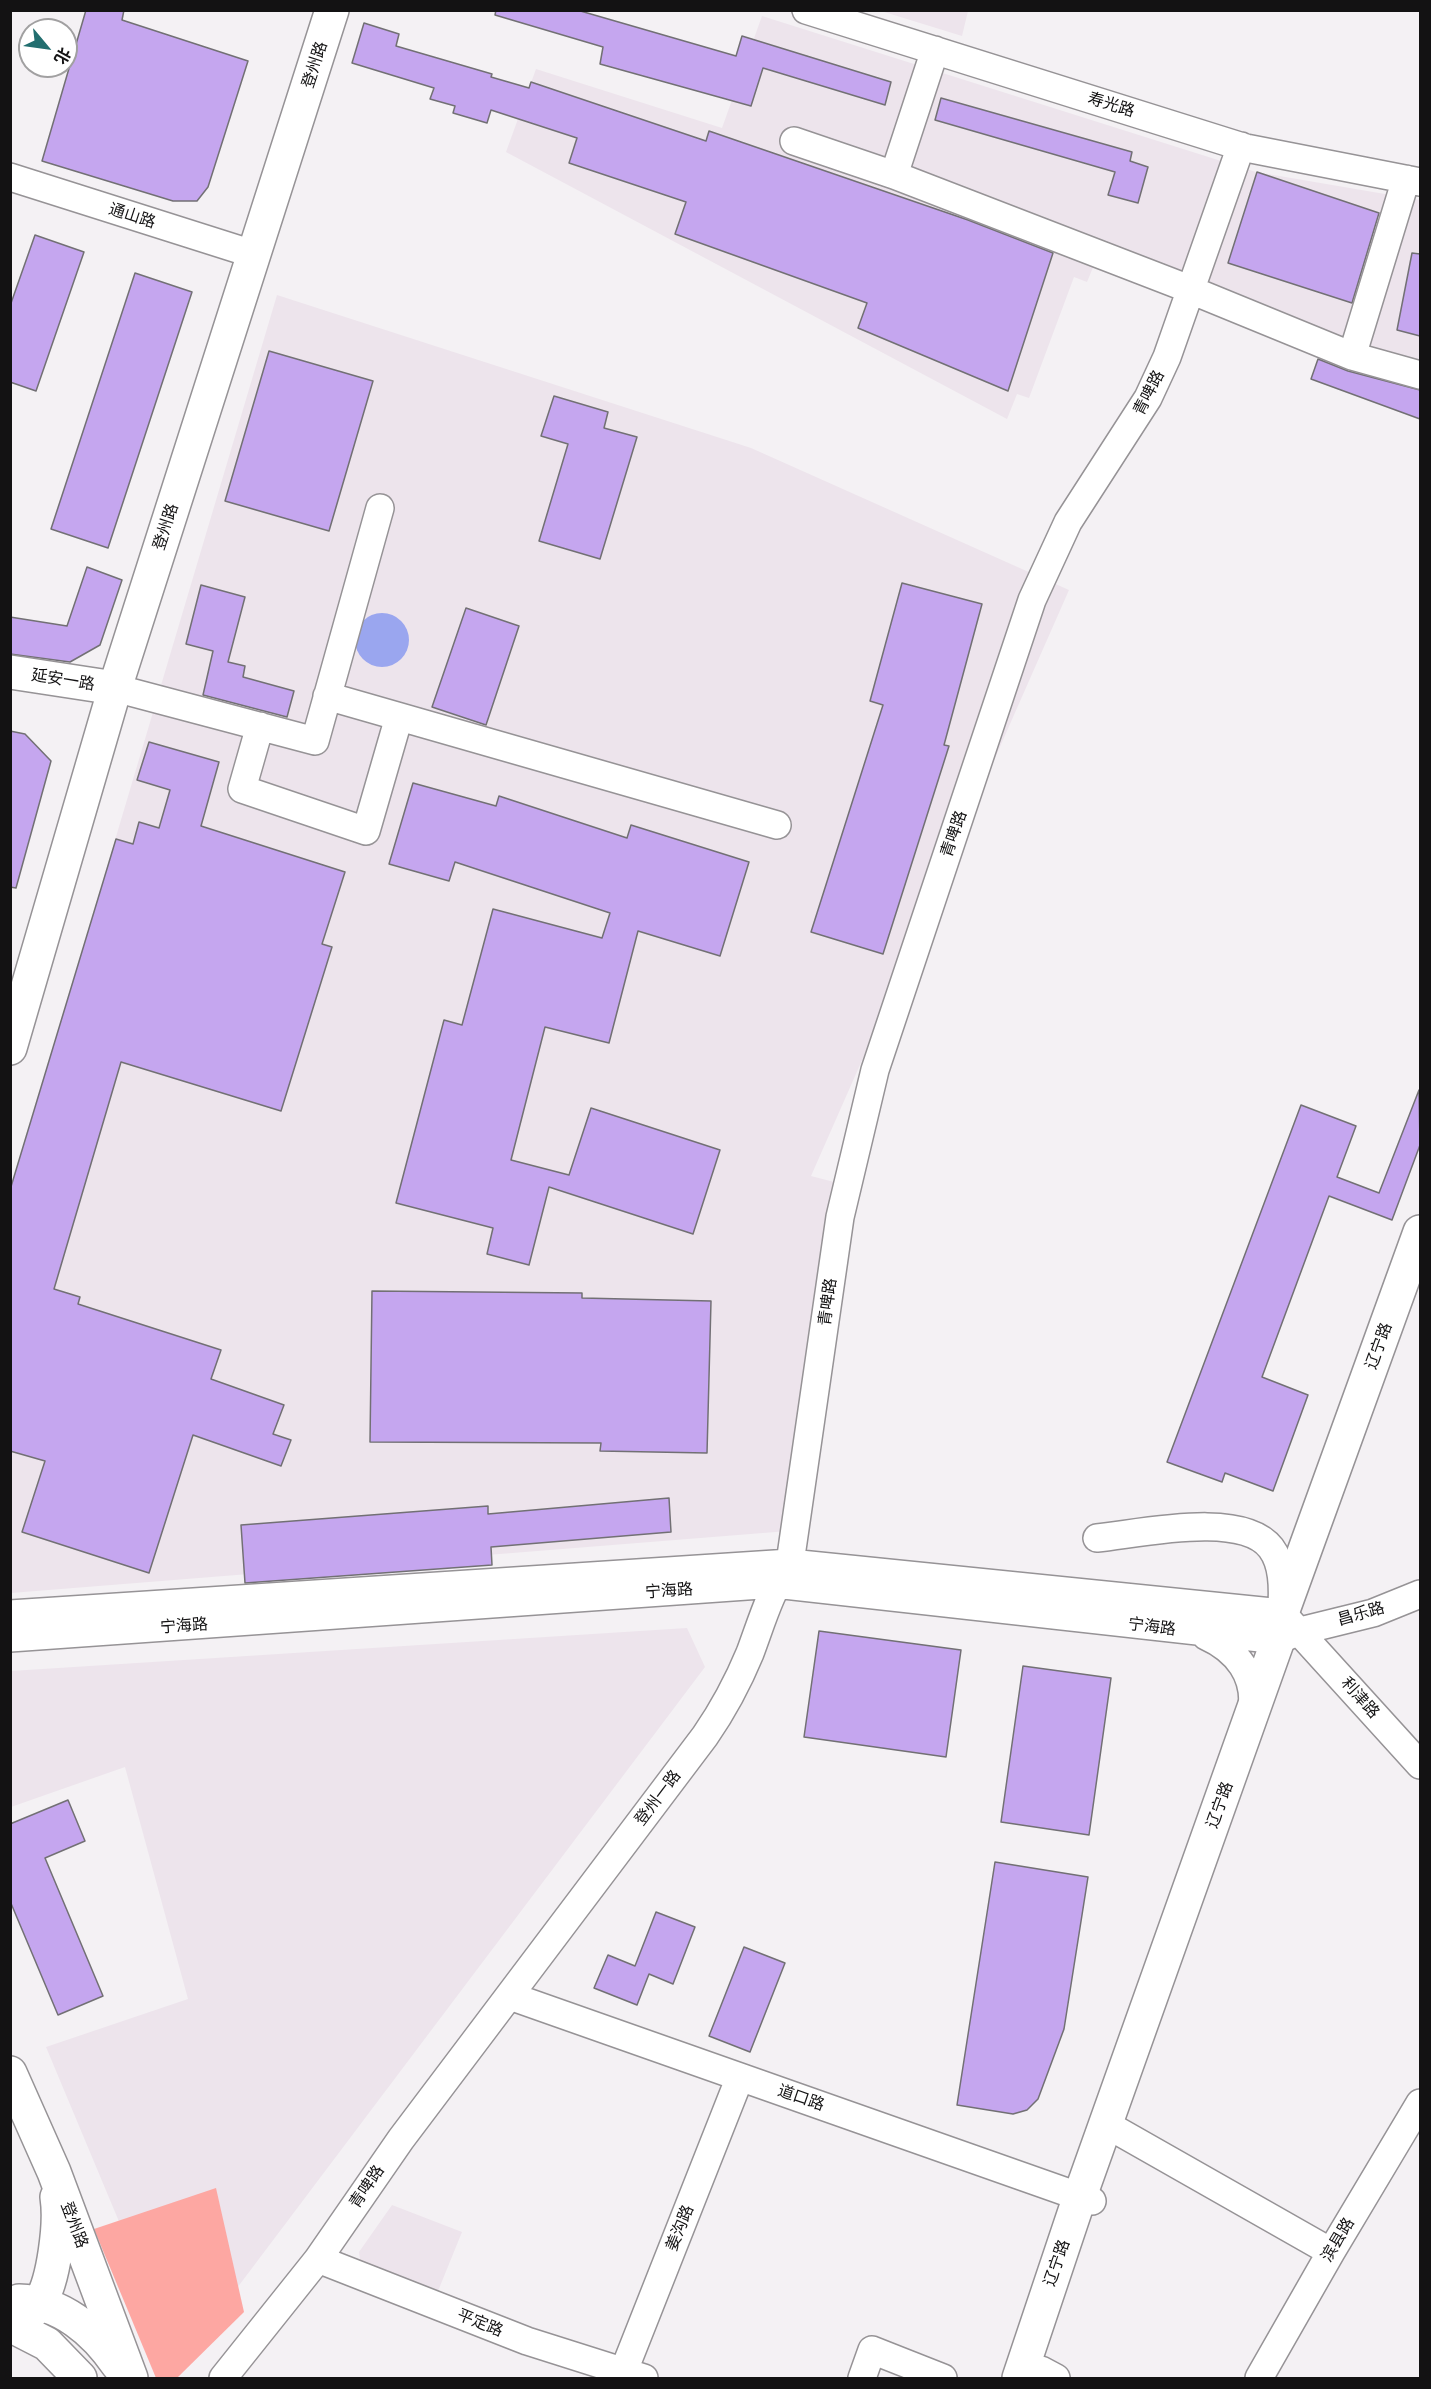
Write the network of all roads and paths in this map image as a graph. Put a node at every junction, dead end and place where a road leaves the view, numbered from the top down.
1 (332, 10) edge
2 (806, 10) edge
3 (935, 50) junction
4 (794, 141) dead end
5 (1241, 146) junction
6 (894, 175) junction
7 (10, 177) edge
8 (1413, 180) edge
9 (253, 254) junction
10 (1353, 356) junction
11 (1420, 375) edge
12 (380, 508) dead end
13 (10, 672) edge
14 (115, 688) junction
15 (327, 696) junction
16 (399, 717) junction
17 (260, 726) junction
18 (777, 825) dead end
19 (10, 1048) edge
20 (1420, 1232) edge
21 (1420, 1297) edge
22 (1097, 1538) dead end
23 (782, 1573) junction
24 (1420, 1594) edge
25 (10, 1614) edge
26 (1287, 1628) junction
27 (1199, 1633) junction
28 (10, 1638) edge
29 (1251, 1716) junction
30 (1420, 1765) edge
31 (510, 1996) junction
32 (10, 2073) edge
33 (740, 2077) junction
34 (1420, 2103) edge
35 (1118, 2132) junction
36 (54, 2172) junction
37 (1086, 2198) junction
38 (1331, 2252) junction
39 (318, 2259) junction
40 (26, 2301) edge
41 (10, 2324) edge
42 (629, 2376) edge
43 (1038, 2376) edge
44 (80, 2379) edge
45 (129, 2379) edge
46 (223, 2379) edge
47 (862, 2379) edge
48 (943, 2379) edge
49 (1259, 2379) edge

1 - 9 main road, 登州路
2 - 3 street, 寿光路
3 - 5 street, 寿光路
3 - 6 street
4 - 6 street
5 - 8 street, 寿光路
5 - 23 street, 青啤路
6 - 10 street
7 - 9 street, 通山路
8 - 10 street
9 - 14 main road, 登州路
10 - 11 street
12 - 15 street
13 - 14 main road, 延安一路
14 - 17 street
14 - 19 main road, 登州路
15 - 16 street
15 - 17 street
16 - 17 street
16 - 18 street
20 - 26 main road, 辽宁路
21 - 26 main road, 辽宁路
22 - 26 street
23 - 25 street, 宁海路
23 - 26 street, 宁海路
23 - 27 street, 宁海路
23 - 28 street, 宁海路
23 - 31 street, 登州一路
24 - 26 street, 昌乐路
26 - 27 street, 宁海路
26 - 29 main road, 辽宁路
26 - 30 street, 利津路
26 - 35 main road, 辽宁路
27 - 29 street
29 - 37 main road, 辽宁路
31 - 33 street, 道口路
31 - 39 street, 青啤路
32 - 36 main road, 登州路
33 - 37 street, 道口路
33 - 42 street, 姜沟路
34 - 38 street, 滨县路
35 - 37 main road, 辽宁路
35 - 38 street
36 - 40 main road
36 - 45 main road, 登州路
37 - 43 main road, 辽宁路
38 - 49 street, 滨县路
39 - 42 street, 平定路
39 - 46 street, 青啤路
40 - 41 main road
40 - 45 main road
41 - 44 main road
47 - 48 street

